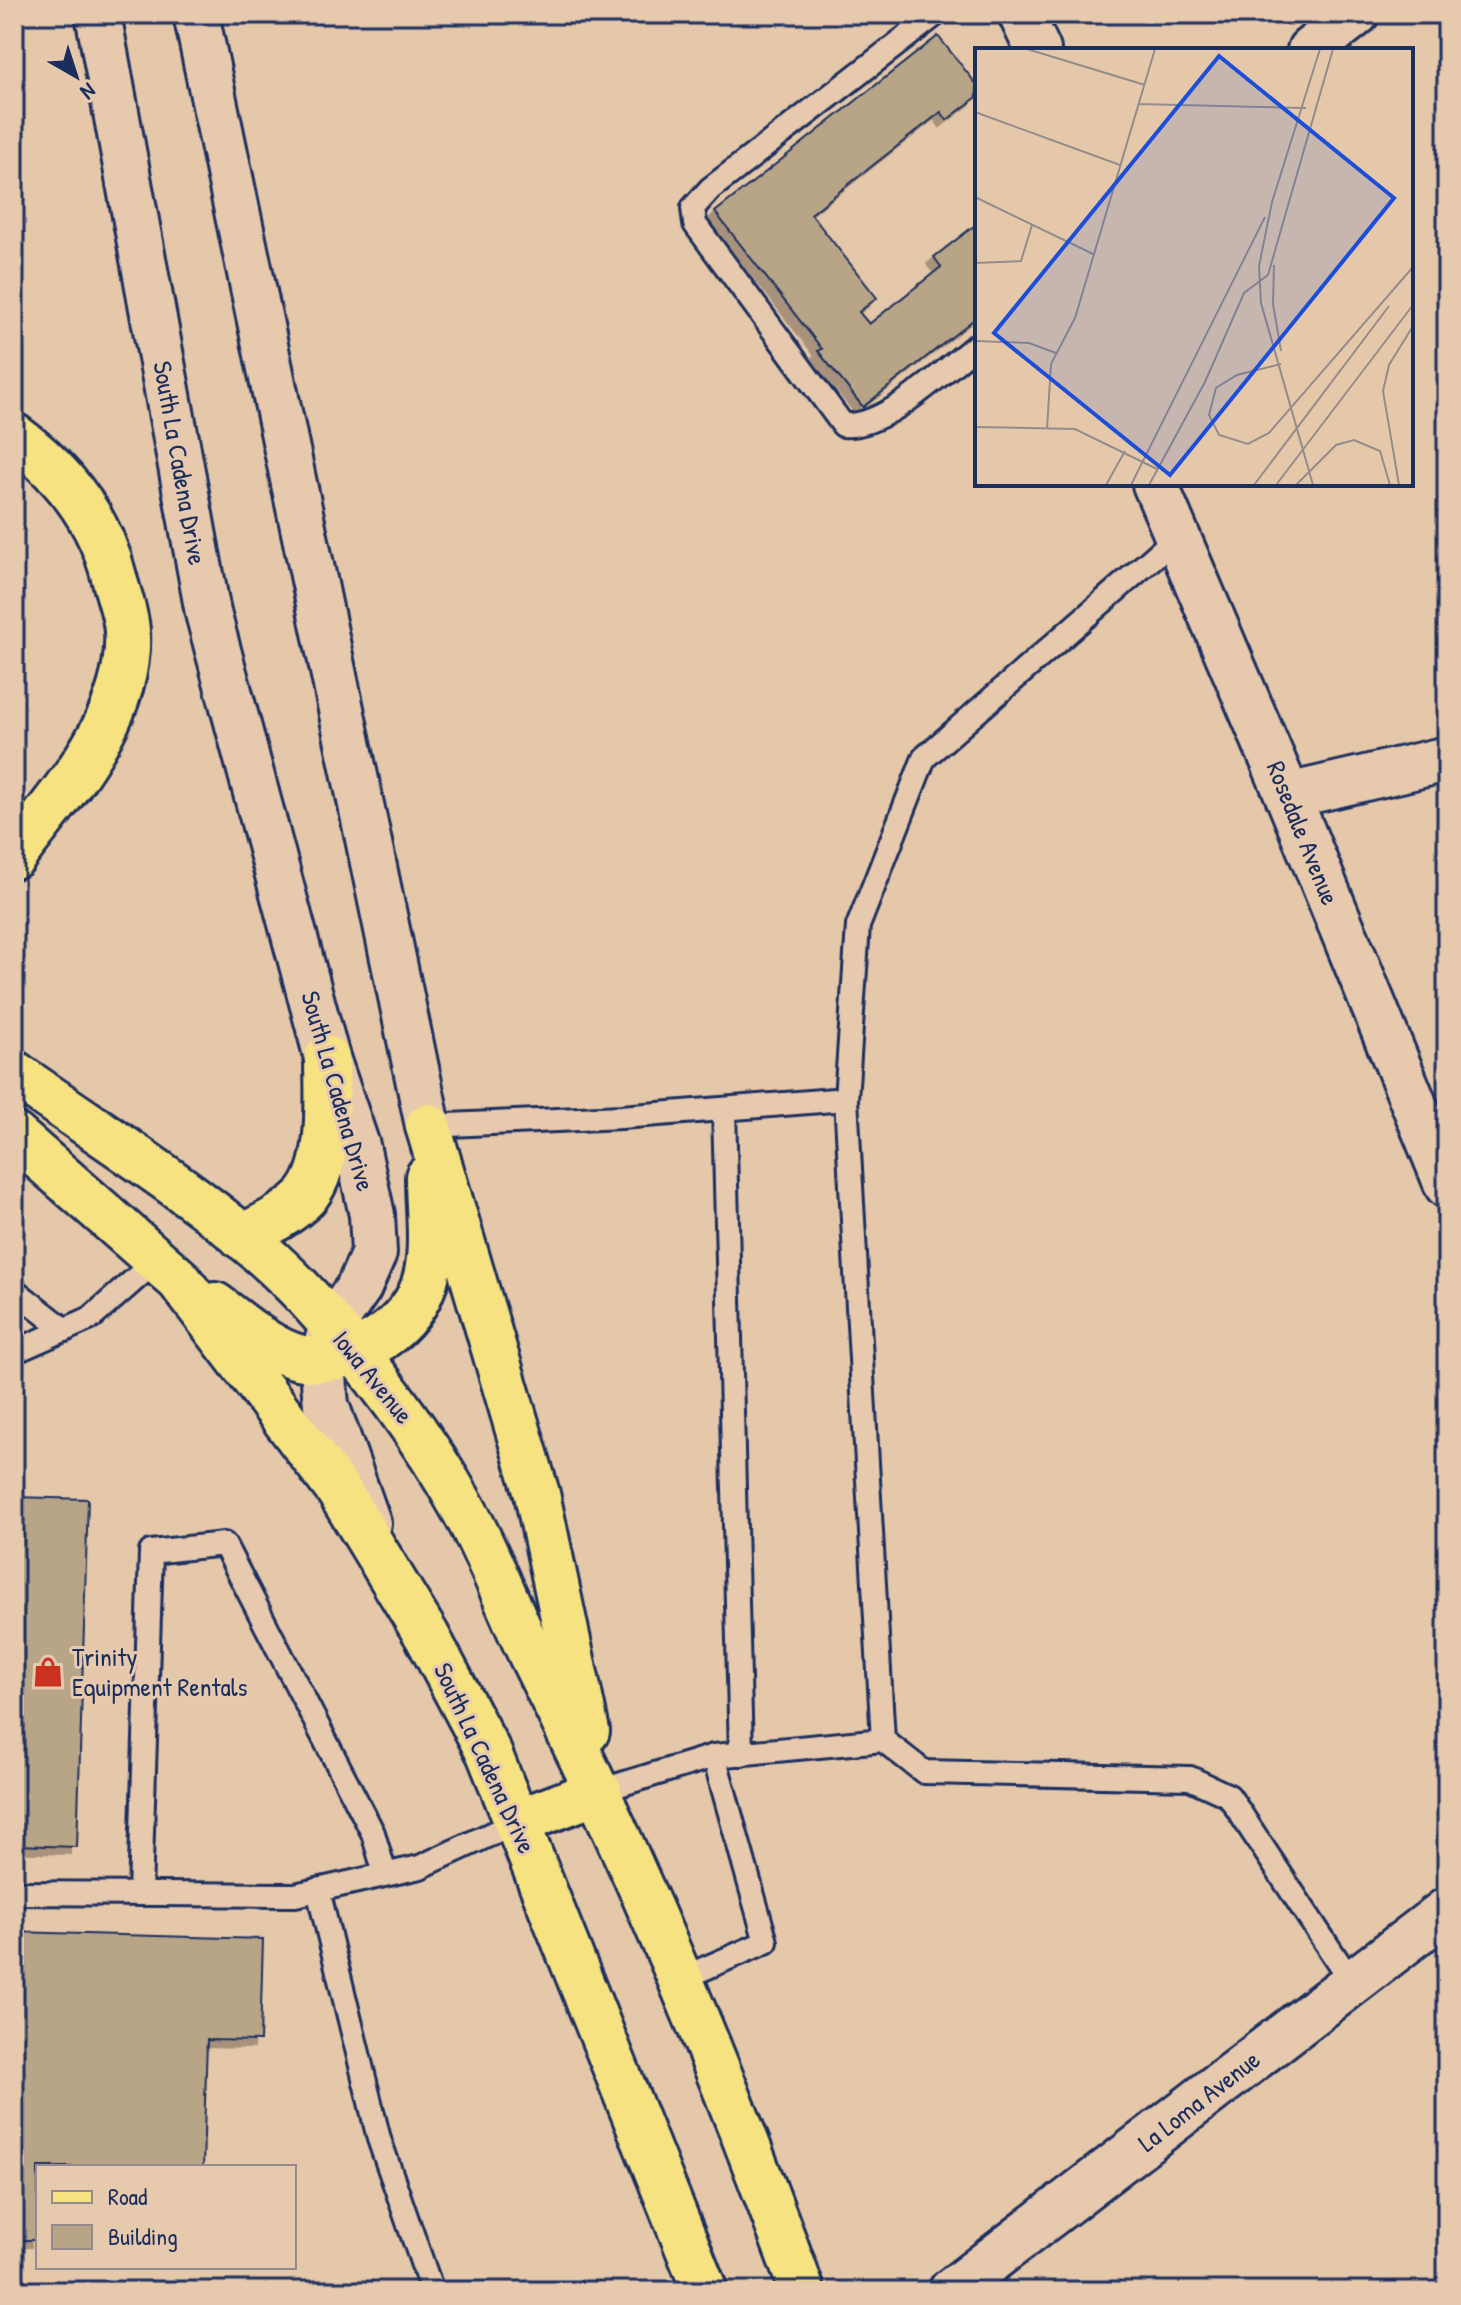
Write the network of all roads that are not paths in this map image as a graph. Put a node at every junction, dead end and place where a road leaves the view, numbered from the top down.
1 (98, 14) edge
2 (196, 14) edge
3 (936, 14) edge
4 (1021, 14) edge
5 (1356, 14) edge
6 (1037, 48) edge
7 (1313, 48) edge
8 (975, 347) edge
9 (14, 436) edge
10 (1156, 486) edge
11 (1178, 536) junction
12 (1447, 759) edge
13 (1288, 796) junction
14 (14, 856) edge
15 (327, 1058) junction
16 (14, 1073) edge
17 (846, 1099) junction
18 (724, 1109) junction
19 (428, 1126) junction
20 (14, 1135) edge
21 (1447, 1185) edge
22 (242, 1237) junction
23 (168, 1270) junction
24 (14, 1290) edge
25 (65, 1330) junction
26 (336, 1345) junction
27 (14, 1352) edge
28 (383, 1562) junction
29 (883, 1740) junction
30 (741, 1754) junction
31 (714, 1756) junction
32 (599, 1791) junction
33 (517, 1822) junction
34 (385, 1874) junction
35 (318, 1890) junction
36 (14, 1893) edge
37 (140, 1894) junction
38 (1447, 1910) edge
39 (680, 1979) junction
40 (1352, 1983) junction
41 (432, 2291) edge
42 (705, 2291) edge
43 (802, 2291) edge
44 (951, 2291) edge

1 - 15 main road, South La Cadena Drive
2 - 19 main road
3 - 8 lane
4 - 6 main road
5 - 7 main road
9 - 14 main road
10 - 11 main road, Rosedale Avenue
11 - 13 main road, Rosedale Avenue
11 - 17 lane
12 - 13 main road
13 - 21 main road, Rosedale Avenue
15 - 22 main road
15 - 26 main road, South La Cadena Drive
16 - 22 main road, Iowa Avenue
17 - 18 lane
17 - 29 lane
18 - 19 lane
18 - 30 lane
19 - 26 main road
19 - 32 main road
20 - 23 main road
22 - 26 main road, Iowa Avenue
23 - 25 lane
23 - 26 main road
23 - 28 main road
24 - 25 lane
25 - 27 lane
26 - 28 main road, South La Cadena Drive
26 - 32 main road, Iowa Avenue
28 - 33 main road, South La Cadena Drive
29 - 30 lane
29 - 40 lane
30 - 31 lane
31 - 32 lane
31 - 39 lane
32 - 33 main road
32 - 39 main road
33 - 34 lane
33 - 42 main road, South La Cadena Drive
34 - 35 lane
34 - 37 lane
35 - 37 lane
35 - 41 lane
36 - 37 lane
38 - 40 main road, La Loma Avenue
39 - 43 main road
40 - 44 main road, La Loma Avenue

